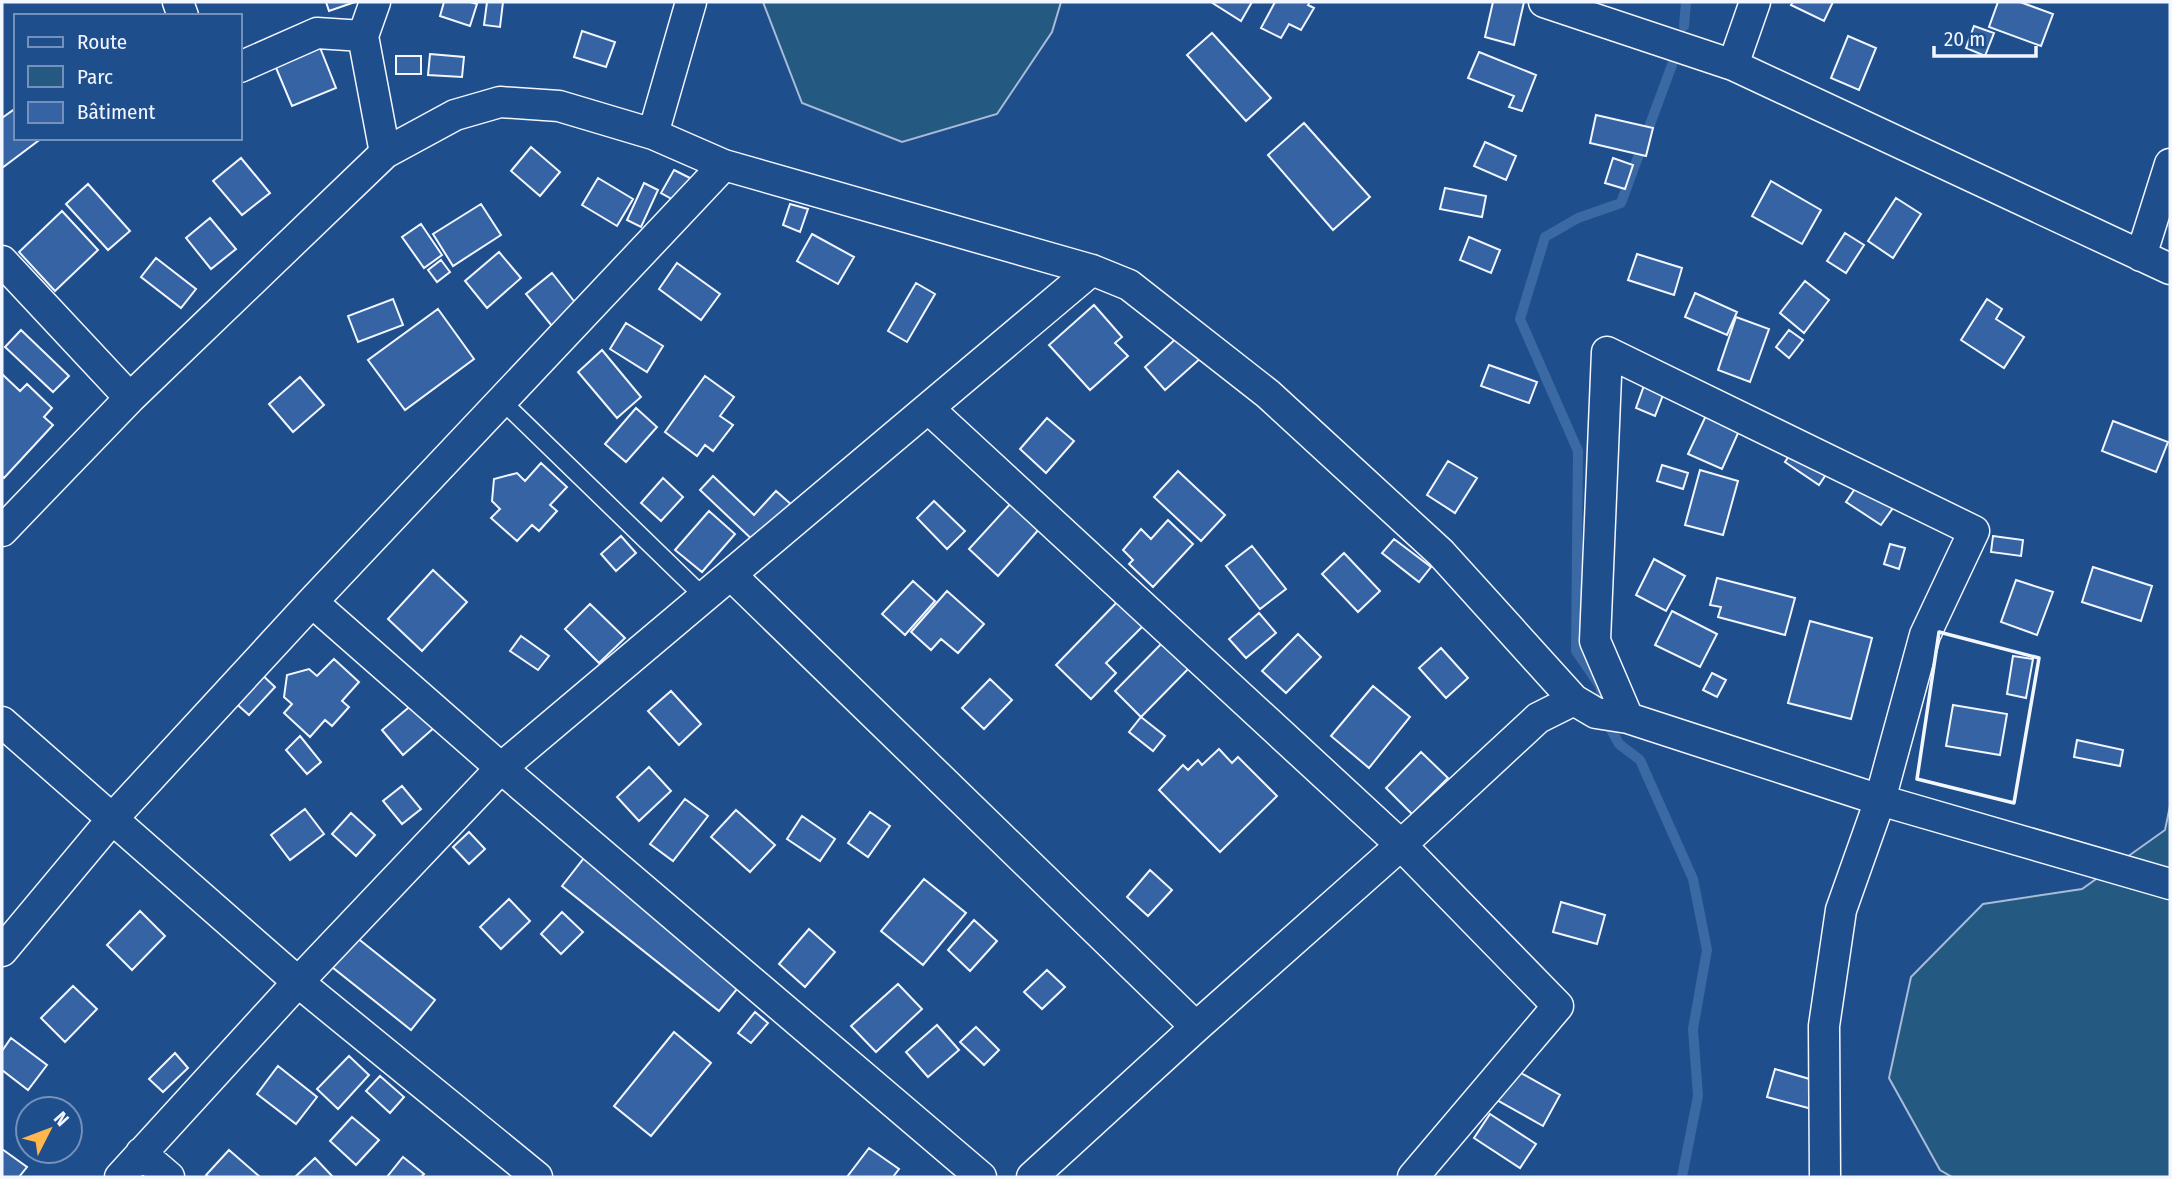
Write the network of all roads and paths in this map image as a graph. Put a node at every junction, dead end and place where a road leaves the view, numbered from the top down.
1 (375, 2) edge
2 (691, 2) edge
3 (1544, 2) edge
4 (1755, 2) edge
5 (363, 36) junction
6 (242, 65) edge
7 (1733, 65) junction
8 (653, 134) junction
9 (385, 153) junction
10 (2170, 164) edge
11 (724, 165) junction
12 (2141, 256) junction
13 (2, 261) edge
14 (1092, 270) junction
15 (2170, 270) edge
16 (130, 398) junction
17 (501, 400) junction
18 (929, 409) junction
19 (2, 531) edge
20 (730, 575) junction
21 (704, 597) junction
22 (312, 602) junction
23 (1604, 712) junction
24 (2, 722) edge
25 (501, 768) junction
26 (1880, 800) junction
27 (113, 818) junction
28 (1401, 845) junction
29 (2170, 884) edge
30 (2, 951) edge
31 (298, 982) junction
32 (1196, 1027) junction
33 (141, 1153) junction
34 (120, 1177) edge
35 (169, 1177) edge
36 (537, 1177) edge
37 (981, 1177) edge
38 (1032, 1177) edge
39 (1413, 1177) edge
40 (1825, 1177) edge

1 - 5 street
2 - 8 street
3 - 7 street
4 - 7 street
5 - 6 street
5 - 9 street
7 - 12 street
8 - 9 street
8 - 11 street
9 - 16 street
10 - 12 street
11 - 14 street
11 - 17 street
12 - 15 street
13 - 16 street
14 - 18 street
14 - 23 street
16 - 19 street
17 - 21 lane
17 - 22 street
18 - 20 street
18 - 28 street
20 - 21 street
20 - 32 street
21 - 25 street
22 - 25 street
22 - 27 street
23 - 26 street
23 - 26 street
23 - 28 street
24 - 27 street
25 - 31 street
25 - 37 street
26 - 29 street
26 - 40 street
27 - 30 street
27 - 31 street
28 - 32 street
28 - 39 street
31 - 33 street
31 - 36 street
32 - 38 street
33 - 34 street
33 - 35 street

